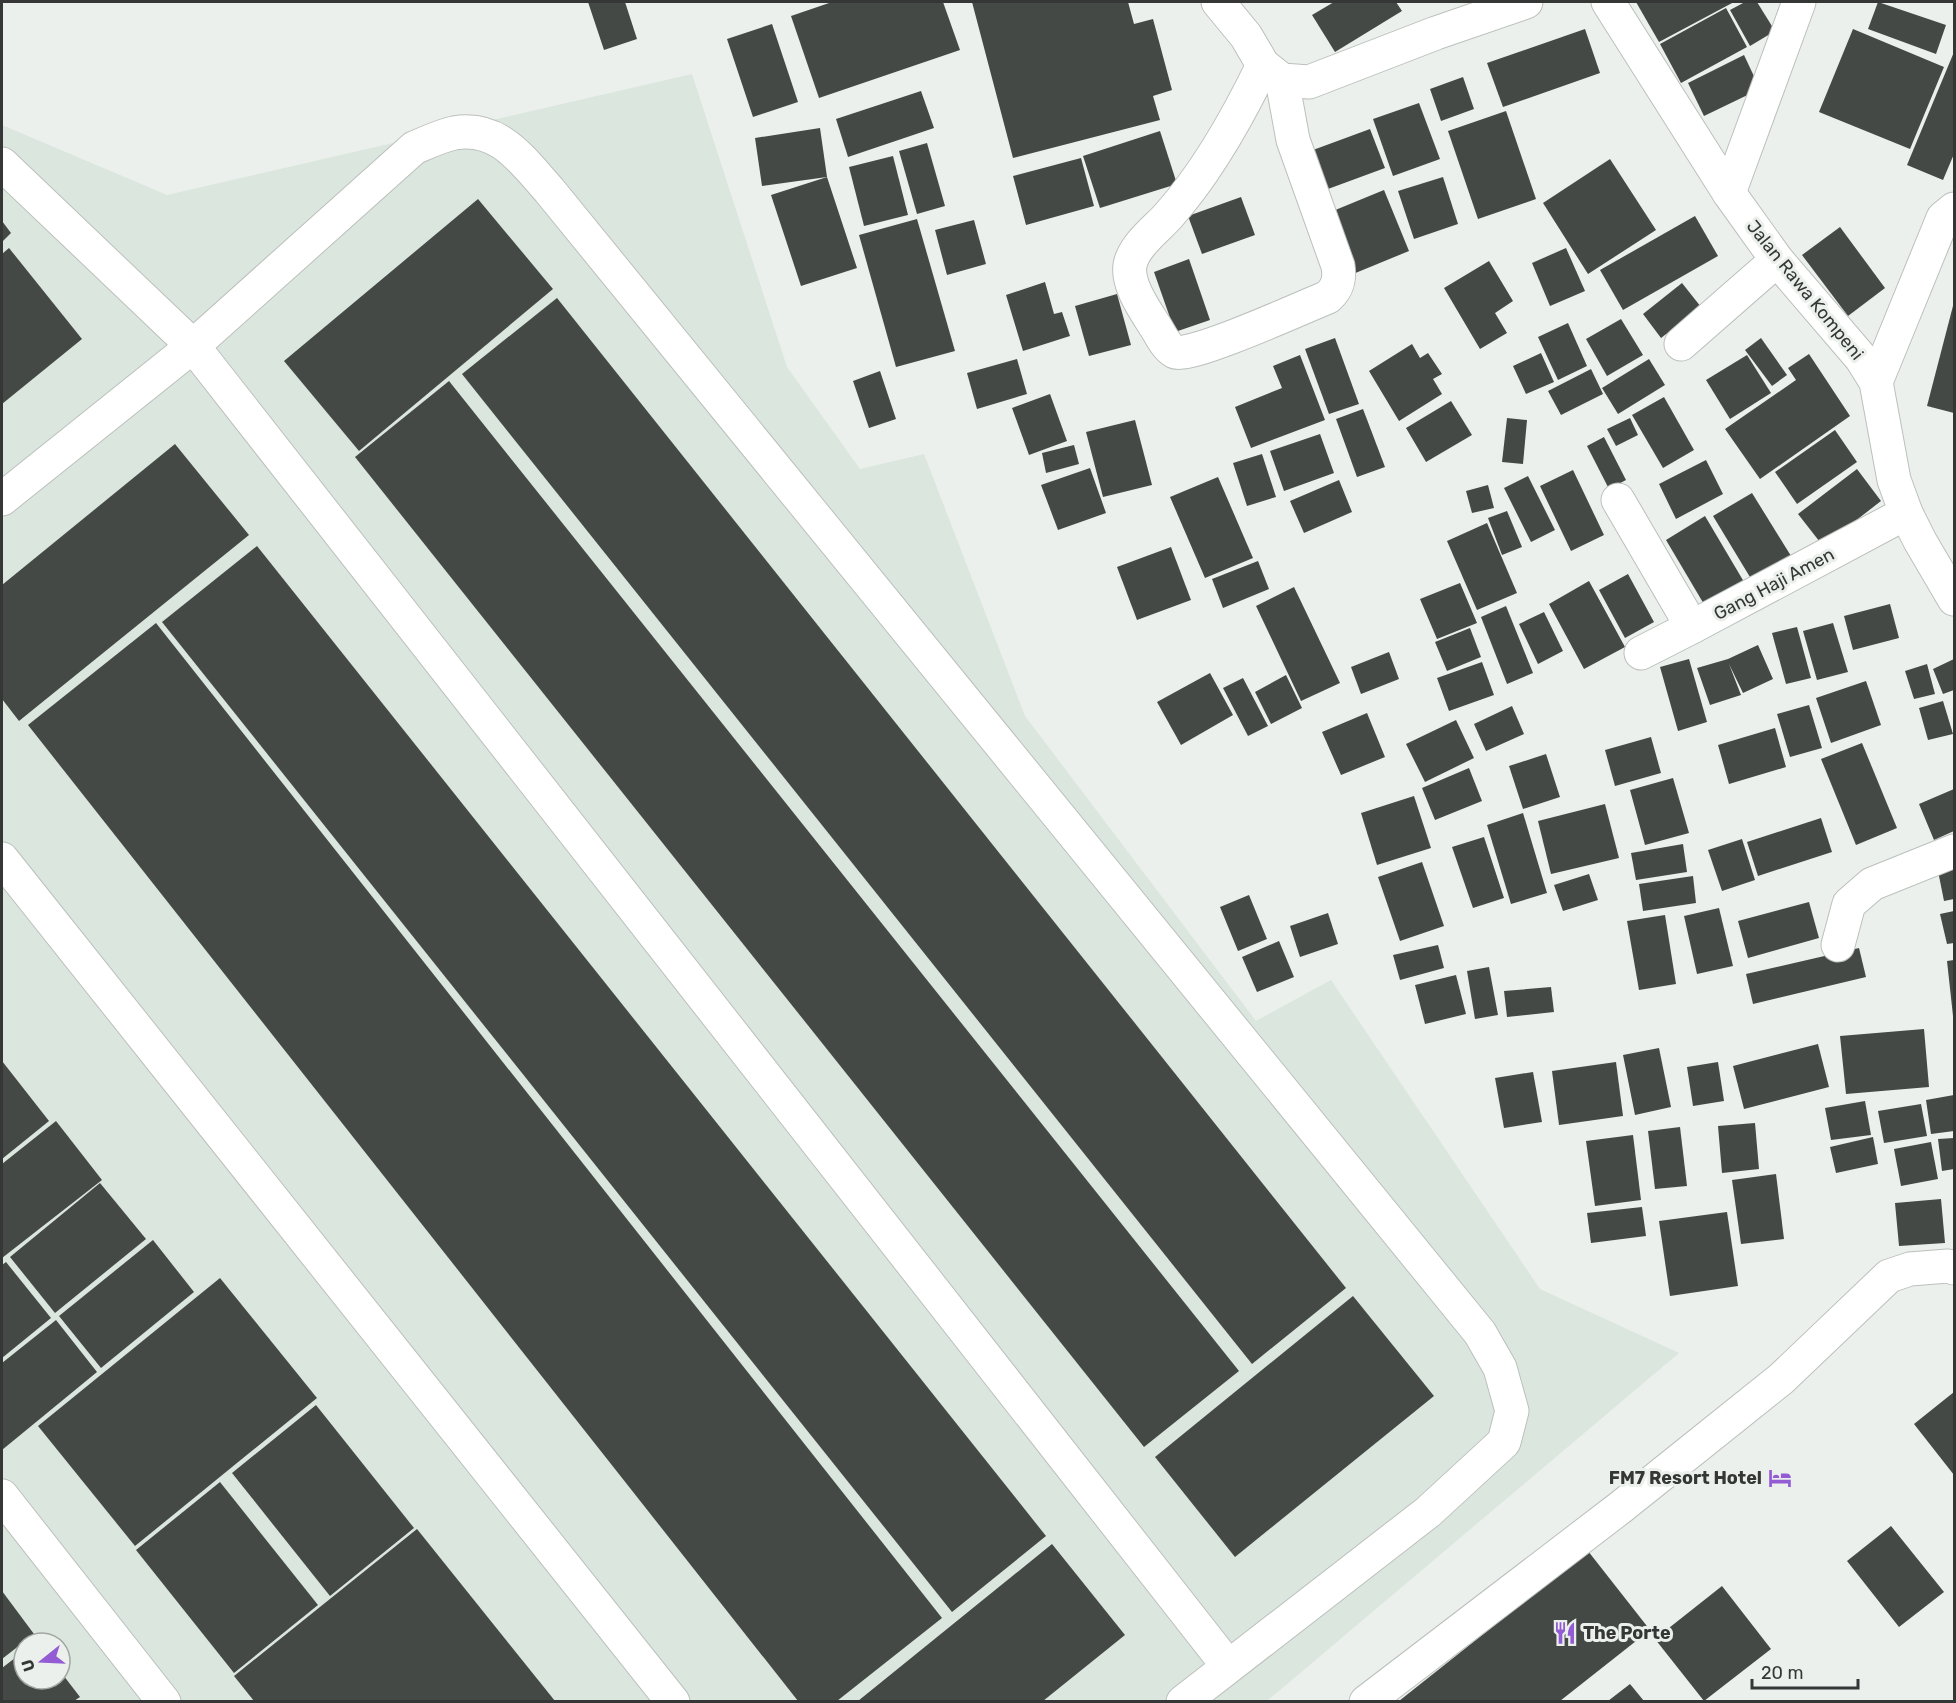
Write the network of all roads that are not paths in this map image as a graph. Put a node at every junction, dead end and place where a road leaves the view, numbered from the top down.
1 (1218, 2) edge
2 (1526, 2) edge
3 (1608, 2) edge
4 (1799, 2) edge
5 (1272, 72) junction
6 (2, 164) edge
7 (1729, 193) junction
8 (1954, 208) edge
9 (1777, 260) junction
10 (1681, 344) dead end
11 (193, 346) junction
12 (1876, 382) junction
13 (2, 499) edge
14 (1618, 500) dead end
15 (1906, 513) junction
16 (1954, 599) edge
17 (1692, 627) junction
18 (1641, 653) dead end
19 (1954, 851) edge
20 (2, 859) edge
21 (1838, 945) dead end
22 (1954, 1268) edge
23 (2, 1496) edge
24 (1228, 1666) junction
25 (164, 1701) edge
26 (673, 1701) edge
27 (1183, 1701) edge
28 (1366, 1701) edge

1 - 5 street
2 - 5 street
3 - 7 street, Jalan Rawa Kompeni
4 - 7 street
5 - 5 street
6 - 11 street
7 - 9 street, Jalan Rawa Kompeni
8 - 12 street
9 - 10 street
9 - 12 street, Jalan Rawa Kompeni
11 - 13 street
11 - 24 street
11 - 24 street
12 - 15 street, Jalan Rawa Kompeni
14 - 17 street
15 - 16 street, Jalan Rawa Kompeni
15 - 17 street, Gang Haji Amen
17 - 18 street, Gang Haji Amen
19 - 21 street
20 - 26 street
22 - 28 street
23 - 25 street
24 - 27 street

